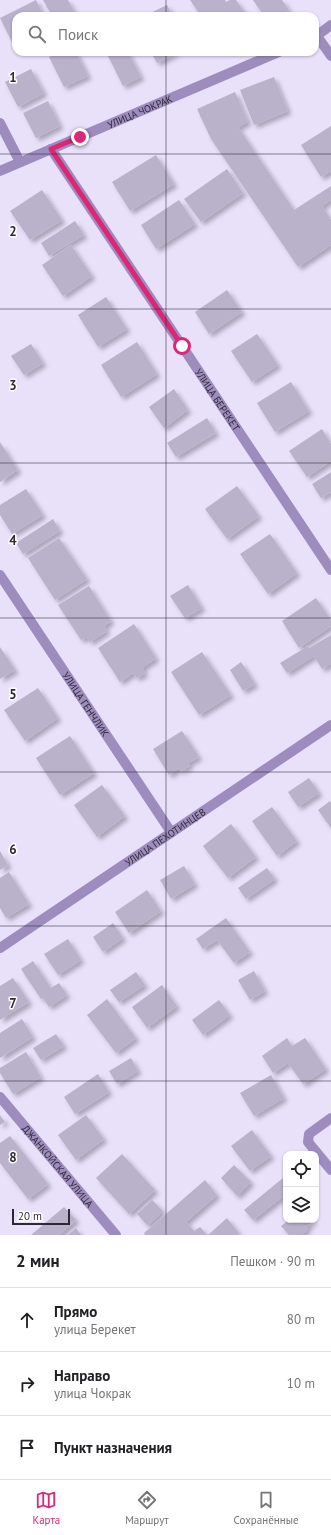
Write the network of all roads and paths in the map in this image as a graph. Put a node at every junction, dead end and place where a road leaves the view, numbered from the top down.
1 (331, 25) edge
2 (319, 34) edge
3 (319, 40) edge
4 (270, 56) edge
5 (331, 56) edge
6 (0, 123) edge
7 (51, 149) junction
8 (20, 162) junction
9 (0, 171) edge
10 (331, 570) edge
11 (0, 575) edge
12 (331, 725) edge
13 (171, 832) junction
14 (0, 948) edge
15 (0, 1097) edge
16 (331, 1118) edge
17 (331, 1170) edge
18 (116, 1235) edge

1 - 2 street
3 - 5 street
4 - 7 street, УЛИЦА ЧОКРАК
6 - 8 street
7 - 8 street, УЛИЦА ЧОКРАК
7 - 10 street, УЛИЦА БЕРЕКЕТ
8 - 9 street, УЛИЦА ЧОКРАК
11 - 13 street, УЛИЦА ГЕНЧЛИК
12 - 13 street, УЛИЦА ПЕХОТИНЦЕВ
13 - 14 street, УЛИЦА ПЕХОТИНЦЕВ
15 - 18 street, ДЖАНКОЙСКАЯ УЛИЦА
16 - 17 street

